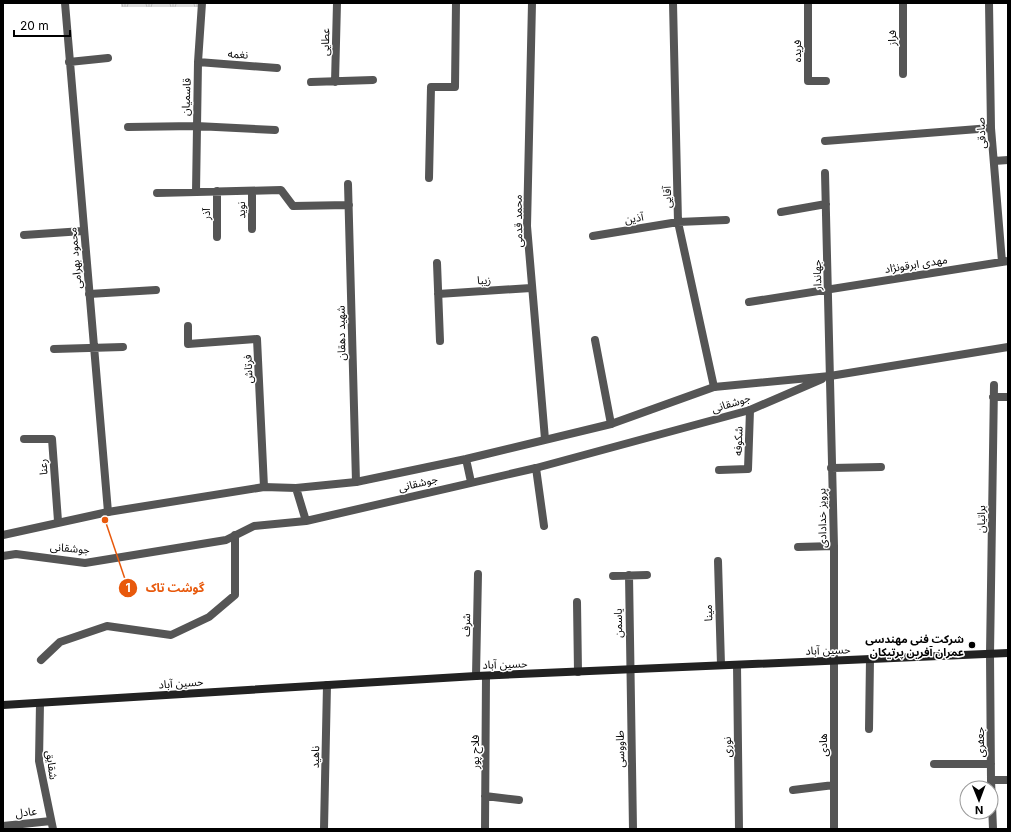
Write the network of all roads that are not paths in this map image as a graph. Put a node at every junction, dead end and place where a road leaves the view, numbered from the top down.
1 (65, 3) edge
2 (202, 3) edge
3 (337, 3) edge
4 (456, 3) edge
5 (532, 3) edge
6 (673, 3) edge
7 (808, 3) edge
8 (903, 3) edge
9 (989, 3) edge
10 (108, 58) dead end
11 (69, 62) junction
12 (198, 62) junction
13 (276, 68) dead end
14 (903, 74) dead end
15 (373, 80) dead end
16 (826, 81) dead end
17 (311, 82) dead end
18 (335, 82) junction
19 (196, 126) junction
20 (128, 127) dead end
21 (992, 128) junction
22 (275, 130) dead end
23 (825, 141) dead end
24 (1008, 160) edge
25 (994, 161) junction
26 (826, 173) dead end
27 (429, 178) dead end
28 (348, 184) dead end
29 (218, 191) junction
30 (252, 191) junction
31 (196, 192) junction
32 (157, 193) dead end
33 (826, 204) junction
34 (349, 205) junction
35 (781, 212) dead end
36 (726, 220) dead end
37 (678, 222) junction
38 (252, 229) dead end
39 (83, 230) junction
40 (24, 235) dead end
41 (593, 236) dead end
42 (218, 237) dead end
43 (1005, 262) edge
44 (437, 263) dead end
45 (531, 288) junction
46 (156, 290) dead end
47 (828, 290) junction
48 (89, 294) junction
49 (438, 294) junction
50 (749, 302) dead end
51 (188, 326) dead end
52 (595, 340) dead end
53 (440, 341) dead end
54 (93, 347) junction
55 (123, 347) dead end
56 (1008, 347) edge
57 (54, 349) dead end
58 (830, 376) junction
59 (994, 385) dead end
60 (714, 387) junction
61 (993, 397) junction
62 (1008, 397) edge
63 (750, 410) junction
64 (610, 424) junction
65 (24, 439) dead end
66 (545, 439) junction
67 (466, 459) junction
68 (881, 467) dead end
69 (536, 468) junction
70 (831, 468) junction
71 (719, 470) dead end
72 (356, 482) junction
73 (471, 482) junction
74 (264, 487) junction
75 (296, 488) junction
76 (108, 512) junction
77 (306, 521) junction
78 (58, 522) junction
79 (544, 526) dead end
80 (3, 535) edge
81 (235, 536) junction
82 (834, 546) junction
83 (798, 547) dead end
84 (3, 556) edge
85 (718, 561) dead end
86 (478, 574) dead end
87 (647, 575) dead end
88 (613, 576) dead end
89 (629, 576) junction
90 (577, 602) dead end
91 (1008, 653) edge
92 (990, 654) junction
93 (870, 659) junction
94 (41, 660) dead end
95 (834, 660) junction
96 (737, 664) junction
97 (721, 665) junction
98 (630, 670) junction
99 (578, 672) junction
100 (476, 676) junction
101 (486, 676) junction
102 (328, 685) junction
103 (40, 703) junction
104 (3, 705) edge
105 (868, 729) dead end
106 (934, 764) dead end
107 (991, 764) junction
108 (991, 780) edge
109 (834, 785) junction
110 (793, 790) dead end
111 (485, 796) junction
112 (519, 800) dead end
113 (52, 825) edge
114 (3, 826) edge
115 (324, 829) edge
116 (485, 829) edge
117 (633, 829) edge
118 (739, 829) edge
119 (834, 829) edge

1 - 11 street, محمود بهرامی
2 - 12 street, قاسمیان
3 - 18 street, عطایی
4 - 27 street
5 - 45 street, محمد قدمی
6 - 37 street, آقایی
7 - 16 street, فریده
8 - 14 street, فراز
9 - 21 street, صادقی
10 - 11 street
11 - 39 street, محمود بهرامی
12 - 13 street, نغمه
12 - 19 street, قاسمیان
15 - 18 street
17 - 18 street
19 - 20 street
19 - 22 street
19 - 31 street, قاسمیان
21 - 23 street
21 - 25 street, صادقی
24 - 25 street
25 - 43 street, صادقی
26 - 33 street, جهاندار
28 - 34 street, شهید دهقان
29 - 30 street
29 - 31 street
29 - 42 street, آذر
30 - 34 street
30 - 38 street, نوید
31 - 32 street
33 - 35 street
33 - 47 street, جهاندار
34 - 72 street, شهید دهقان
36 - 37 street, آذین
37 - 41 street, آذین
37 - 60 street, آقایی
39 - 40 street
39 - 48 street, محمود بهرامی
43 - 47 street, مهدی ابرقونژاد
44 - 49 street
45 - 49 street, زیبا
45 - 66 street, محمد قدمی
46 - 48 street
47 - 50 street, مهدی ابرقونژاد
47 - 58 street, جهاندار
48 - 54 street, محمود بهرامی
49 - 53 street
51 - 74 street, فرتاش
52 - 64 street
54 - 55 street
54 - 57 street
54 - 76 street, محمود بهرامی
56 - 58 street, جوشقانی
58 - 60 street, جوشقانی
58 - 63 street, جوشقانی
58 - 70 street, پرویز خدادادی
59 - 61 street, براتیان
60 - 64 street, جوشقانی
61 - 62 street
61 - 92 street, براتیان
63 - 69 street, جوشقانی
63 - 71 street, شکوفه
64 - 66 street, جوشقانی
65 - 78 street, رعنا
66 - 67 street, جوشقانی
67 - 72 street, جوشقانی
67 - 73 street
68 - 70 street
69 - 73 street, جوشقانی
69 - 79 street
70 - 82 street, پرویز خدادادی
72 - 75 street, جوشقانی
73 - 77 street, جوشقانی
74 - 75 street, جوشقانی
74 - 76 street, جوشقانی
75 - 77 street
76 - 78 street, جوشقانی
77 - 81 street, جوشقانی
78 - 80 street, جوشقانی
81 - 84 street, جوشقانی
81 - 94 street
82 - 83 street
82 - 95 street, پرویز خدادادی
85 - 97 street, مینا
86 - 100 street, شرف
87 - 89 street
88 - 89 street
89 - 98 street, یاسمن
90 - 99 street
91 - 92 main road, حسین آباد
92 - 93 main road, حسین آباد
92 - 107 street, جعفری
93 - 95 main road, حسین آباد
93 - 105 street
95 - 96 main road, حسین آباد
95 - 109 street, هادی
96 - 97 main road, حسین آباد
96 - 118 street, نوری
97 - 98 main road, حسین آباد
98 - 99 main road, حسین آباد
98 - 117 street, طاووسی
99 - 101 main road, حسین آباد
100 - 101 main road, حسین آباد
100 - 102 main road, حسین آباد
101 - 111 street, فلاح پور
102 - 103 main road, حسین آباد
102 - 115 street, ناهید
103 - 104 main road, حسین آباد
103 - 113 street, شقایق
106 - 107 street
107 - 108 street, جعفری
109 - 110 street
109 - 119 street, هادی
111 - 112 street
111 - 116 street, فلاح پور
113 - 114 street, عادل

